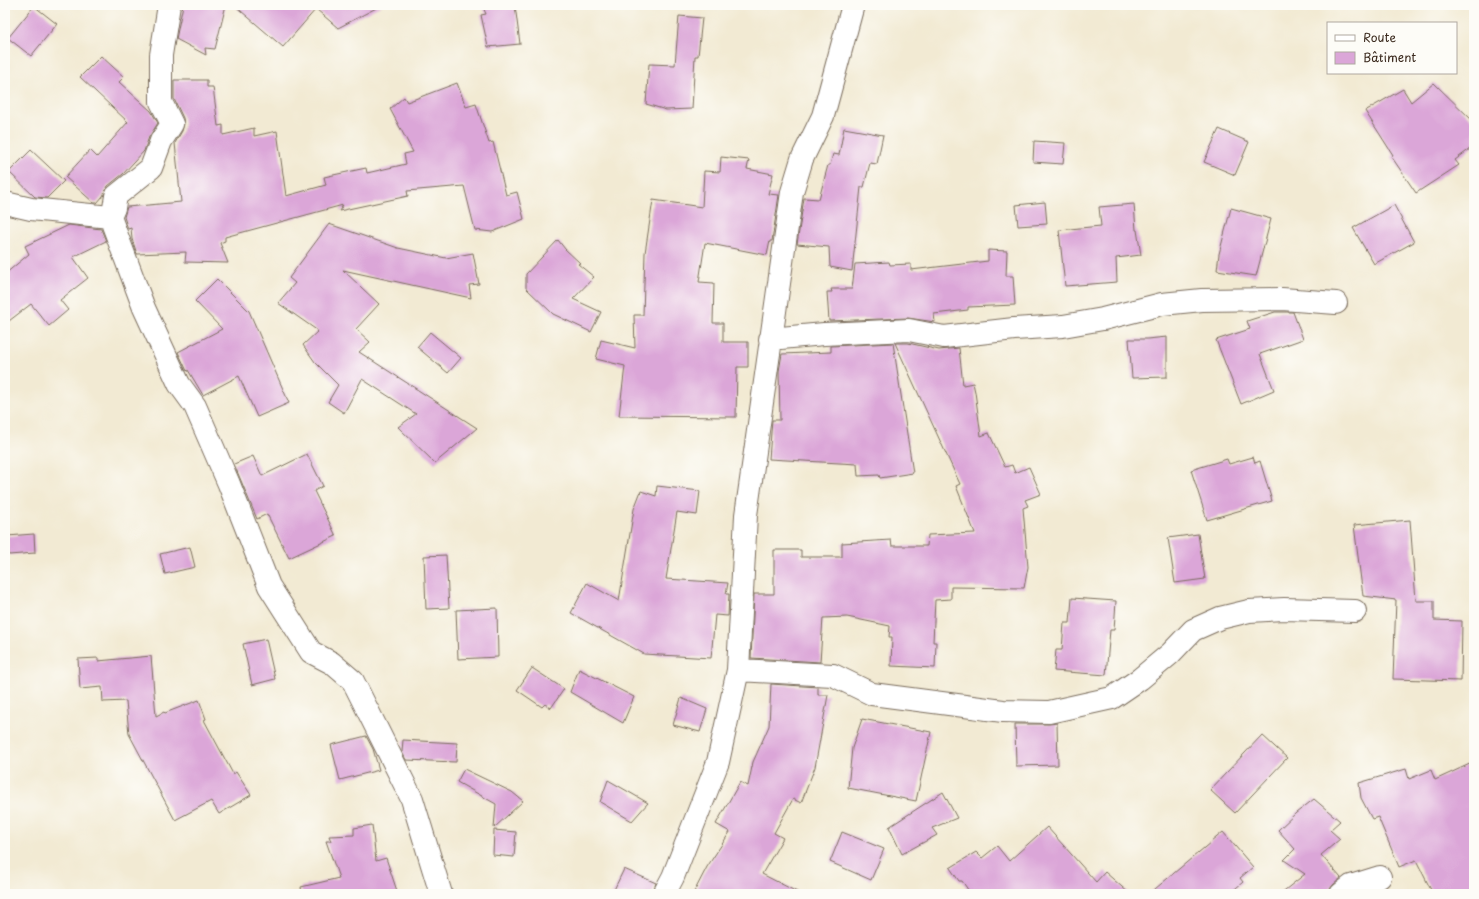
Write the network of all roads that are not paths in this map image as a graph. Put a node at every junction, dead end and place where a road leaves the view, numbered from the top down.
1 (169, 5) edge
2 (853, 5) edge
3 (5, 202) edge
4 (110, 217) junction
5 (1336, 302) dead end
6 (770, 339) junction
7 (1355, 611) dead end
8 (738, 670) junction
9 (1380, 877) dead end
10 (441, 894) edge
11 (664, 894) edge
12 (1341, 894) edge

1 - 4 street
2 - 6 street
3 - 4 street
4 - 10 street
5 - 6 street
6 - 8 street
7 - 8 street
8 - 11 street
9 - 12 street

